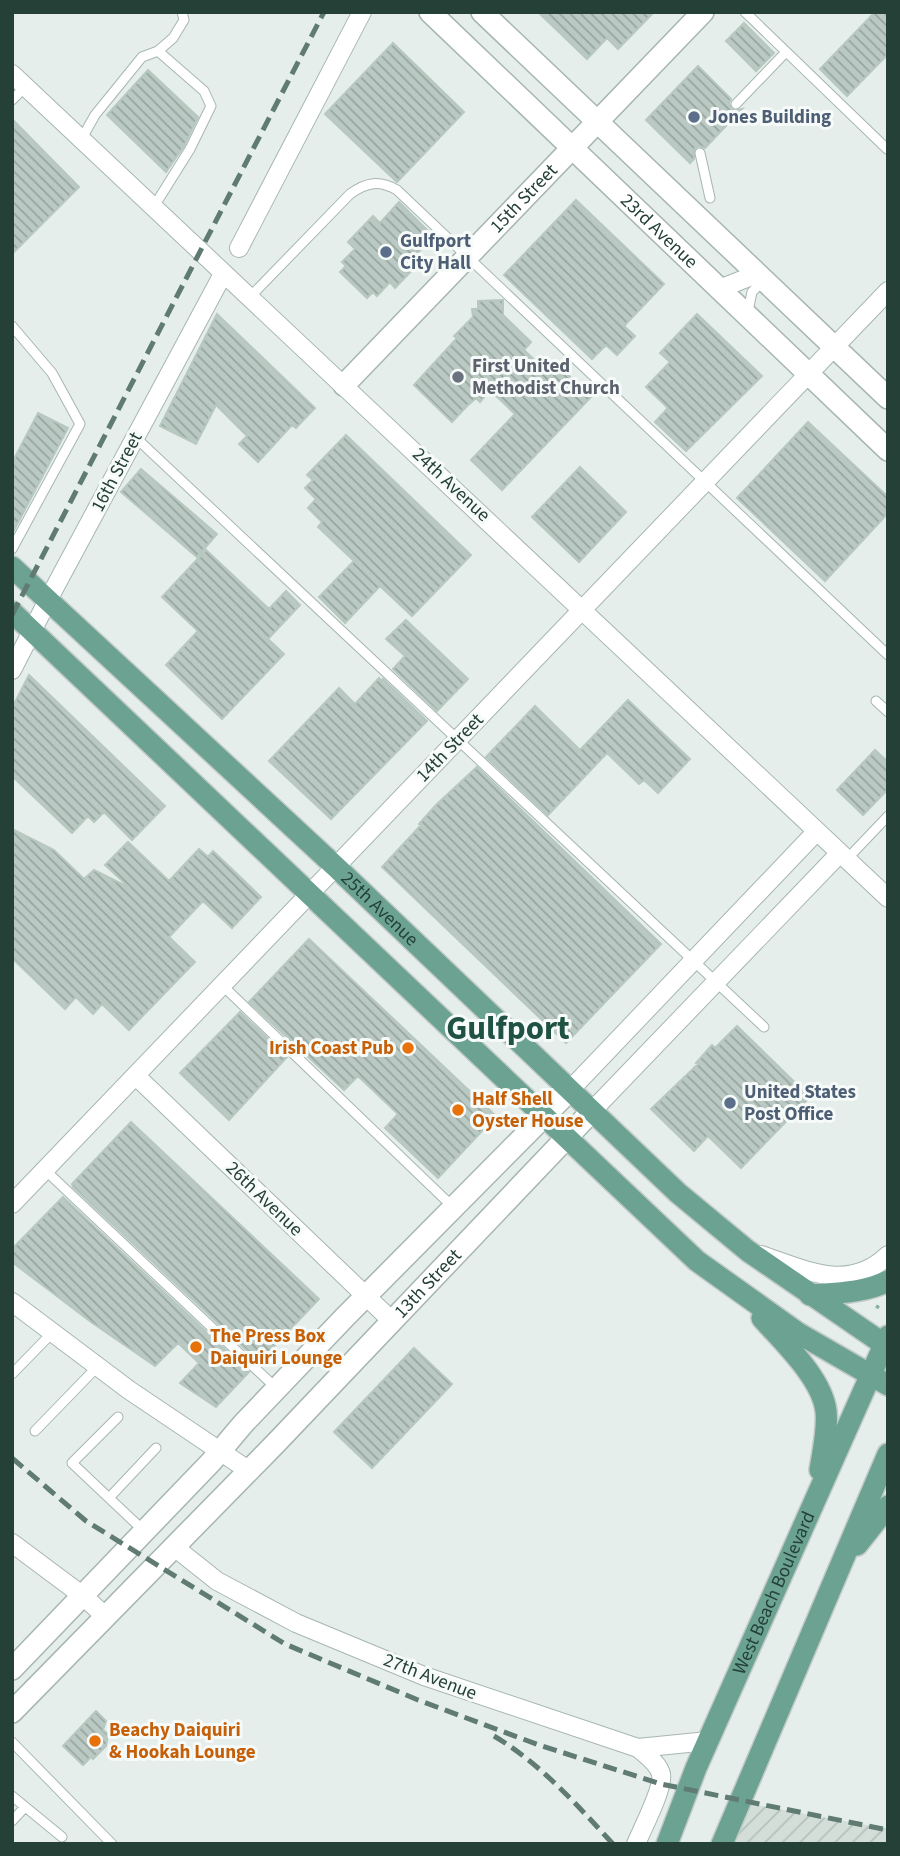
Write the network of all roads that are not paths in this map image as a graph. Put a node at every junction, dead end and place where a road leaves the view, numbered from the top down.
1 (182, 12) edge
2 (362, 12) edge
3 (430, 12) edge
4 (482, 12) edge
5 (703, 12) edge
6 (745, 12) edge
7 (158, 51) junction
8 (786, 51) junction
9 (19, 80) edge
10 (12, 100) edge
11 (736, 104) dead end
12 (596, 122) junction
13 (81, 140) junction
14 (572, 148) junction
15 (887, 149) edge
16 (700, 153) dead end
17 (710, 198) dead end
18 (153, 208) junction
19 (239, 248) dead end
20 (467, 257) junction
21 (223, 274) junction
22 (761, 277) junction
23 (719, 289) junction
24 (888, 291) edge
25 (249, 298) junction
26 (747, 316) junction
27 (12, 326) edge
28 (834, 347) junction
29 (808, 374) junction
30 (344, 385) junction
31 (888, 398) edge
32 (135, 437) junction
33 (888, 450) edge
34 (704, 483) junction
35 (12, 549) edge
36 (12, 567) edge
37 (48, 600) junction
38 (583, 610) junction
39 (12, 612) edge
40 (32, 631) junction
41 (888, 655) edge
42 (12, 670) edge
43 (876, 701) dead end
44 (888, 712) edge
45 (457, 741) junction
46 (888, 816) edge
47 (817, 831) junction
48 (843, 856) junction
49 (336, 867) junction
50 (311, 893) junction
51 (888, 898) edge
52 (693, 961) junction
53 (716, 982) junction
54 (222, 985) junction
55 (764, 1027) dead end
56 (136, 1076) junction
57 (570, 1090) junction
58 (592, 1111) junction
59 (545, 1116) junction
60 (566, 1137) junction
61 (46, 1170) junction
62 (12, 1204) edge
63 (453, 1207) junction
64 (748, 1251) junction
65 (888, 1255) edge
66 (888, 1281) edge
67 (743, 1295) junction
68 (810, 1295) junction
69 (366, 1296) junction
70 (12, 1302) edge
71 (392, 1321) junction
72 (52, 1333) junction
73 (886, 1342) edge
74 (97, 1367) junction
75 (12, 1374) edge
76 (879, 1380) edge
77 (277, 1389) junction
78 (118, 1417) dead end
79 (34, 1431) dead end
80 (156, 1448) dead end
81 (220, 1451) junction
82 (888, 1454) edge
83 (248, 1470) junction
84 (109, 1498) junction
85 (814, 1502) junction
86 (888, 1506) edge
87 (145, 1532) junction
88 (12, 1542) edge
89 (173, 1546) junction
90 (838, 1569) junction
91 (83, 1595) junction
92 (105, 1616) junction
93 (12, 1669) edge
94 (12, 1712) edge
95 (708, 1741) junction
96 (12, 1742) edge
97 (639, 1748) junction
98 (12, 1796) edge
99 (25, 1807) junction
100 (12, 1821) edge
101 (62, 1837) dead end
102 (112, 1844) edge
103 (636, 1844) edge
104 (667, 1844) edge
105 (722, 1844) edge

1 - 7 lane
2 - 19 street
3 - 14 street, 23rd Avenue
4 - 12 street, 23rd Avenue
5 - 12 street, 15th Street
6 - 8 lane
7 - 13 lane
7 - 18 lane
8 - 11 lane
8 - 15 lane
9 - 10 lane
9 - 13 street, 24th Avenue
12 - 14 street, 15th Street
12 - 22 street, 23rd Avenue
13 - 18 street, 24th Avenue
14 - 20 street, 15th Street
14 - 23 street, 23rd Avenue
16 - 17 lane
18 - 21 street, 24th Avenue
20 - 25 lane
20 - 30 street, 15th Street
20 - 34 lane
21 - 25 street, 24th Avenue
21 - 32 street, 16th Street
22 - 23 street
22 - 26 lane
22 - 28 street, 23rd Avenue
23 - 26 street, 23rd Avenue
24 - 28 street, 14th Street
25 - 30 street, 24th Avenue
26 - 29 street, 23rd Avenue
27 - 35 lane
28 - 29 street, 14th Street
28 - 31 street, 23rd Avenue
29 - 33 street, 23rd Avenue
29 - 34 street, 14th Street
30 - 38 street, 24th Avenue
32 - 37 street, 16th Street
32 - 45 lane
34 - 38 street, 14th Street
34 - 41 lane
36 - 37 main road, 25th Avenue
37 - 40 street, 16th Street
37 - 49 main road, 25th Avenue
38 - 45 street, 14th Street
38 - 47 street, 24th Avenue
39 - 40 main road, 25th Avenue
40 - 42 street, 16th Street
40 - 50 main road, 25th Avenue
43 - 44 lane
45 - 49 street, 14th Street
45 - 52 lane
46 - 48 lane
47 - 48 street, 24th Avenue
47 - 52 street, 13th Street
48 - 51 street, 24th Avenue
48 - 53 street, 13th Street
49 - 50 street, 14th Street
49 - 57 main road, 25th Avenue
50 - 54 street, 14th Street
50 - 59 main road, 25th Avenue
52 - 53 lane
52 - 57 street, 13th Street
53 - 55 lane
53 - 58 street, 13th Street
54 - 56 street, 14th Street
54 - 63 lane
56 - 61 street, 14th Street
56 - 69 street, 26th Avenue
57 - 58 main road, 25th Avenue
57 - 59 street, 13th Street
58 - 60 street, 13th Street
58 - 64 main road, 25th Avenue
59 - 60 main road, 25th Avenue
59 - 63 street, 13th Street
60 - 67 main road, 25th Avenue
60 - 71 street, 13th Street
61 - 62 street, 14th Street
61 - 77 lane
63 - 69 street, 13th Street
64 - 65 street
64 - 68 main road, 25th Avenue
66 - 68 main road
67 - 76 main road
67 - 85 main road
68 - 73 main road, 25th Avenue
69 - 71 street, 26th Avenue
69 - 77 street, 13th Street
70 - 72 street
71 - 83 street, 13th Street
72 - 74 street
72 - 75 lane
73 - 76 main road, West Beach Boulevard
74 - 79 lane
74 - 81 street
76 - 85 main road, West Beach Boulevard
77 - 81 street, 13th Street
78 - 84 lane
80 - 84 lane
81 - 83 street
81 - 87 street, 13th Street
82 - 90 main road
83 - 89 street, 13th Street
84 - 87 lane
85 - 95 main road, West Beach Boulevard
86 - 90 main road
87 - 91 street, 13th Street
88 - 91 street
89 - 92 street, 13th Street
89 - 97 street, 27th Avenue
90 - 105 main road
91 - 92 street
91 - 93 street, 13th Street
92 - 94 street, 13th Street
95 - 97 street, 27th Avenue
95 - 104 main road, West Beach Boulevard
96 - 102 lane
97 - 103 street
98 - 99 lane
99 - 100 lane
99 - 101 lane

